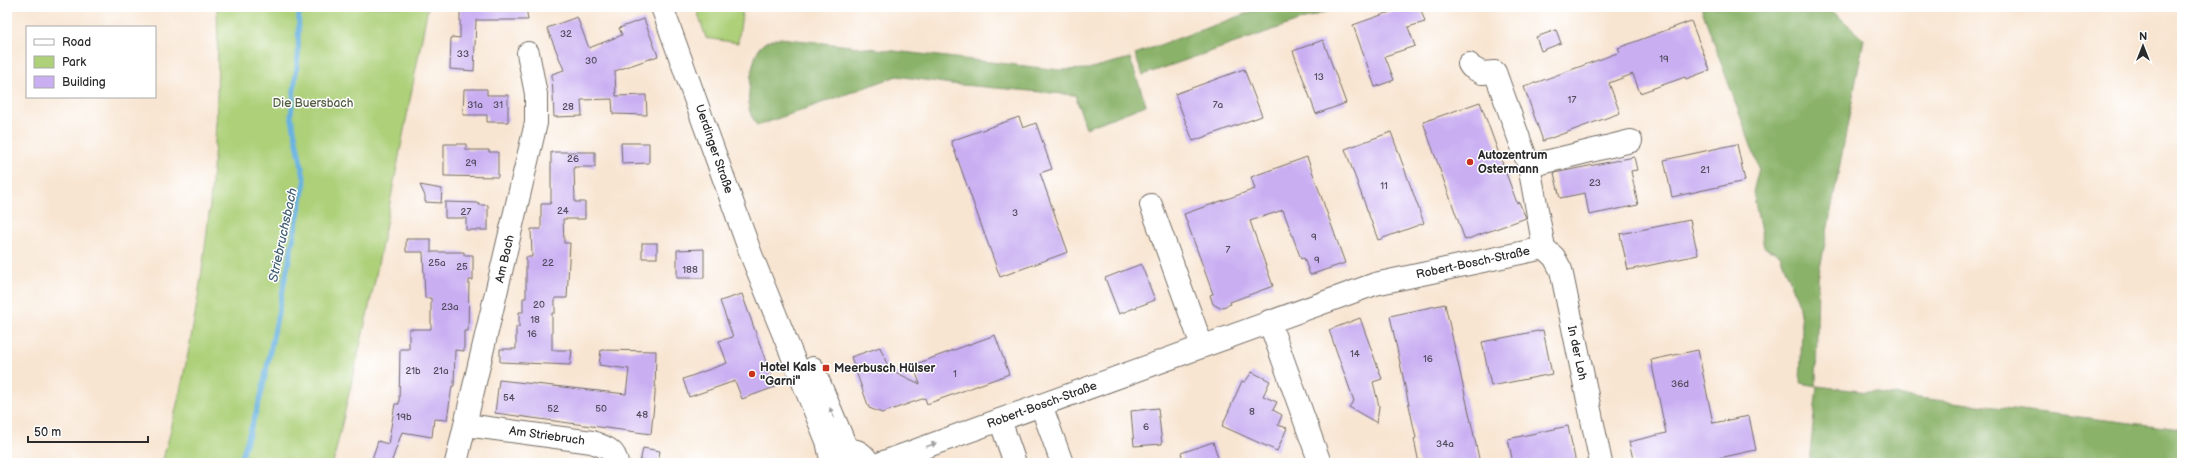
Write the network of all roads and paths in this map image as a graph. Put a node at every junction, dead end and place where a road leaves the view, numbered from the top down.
1 (662, 7) edge
2 (528, 53) dead end
3 (1469, 64) dead end
4 (1631, 141) dead end
5 (1529, 166) junction
6 (1151, 205) dead end
7 (1544, 248) junction
8 (766, 290) junction
9 (1269, 321) junction
10 (1202, 346) junction
11 (1034, 408) junction
12 (1000, 420) junction
13 (466, 425) junction
14 (831, 458) edge
15 (456, 463) edge
16 (617, 463) edge
17 (869, 463) edge
18 (881, 463) edge
19 (1015, 463) edge
20 (1062, 463) edge
21 (1320, 463) edge
22 (1601, 463) edge

1 - 8 street, Uerdinger Straße
2 - 13 street, Am Bach
3 - 5 street, Robert-Bosch-Straße
4 - 5 street
5 - 7 street, Robert-Bosch-Straße
6 - 10 street
7 - 9 street, Robert-Bosch-Straße
7 - 22 street, In der Loh
8 - 14 street, Uerdinger Straße
14 -> 8 street, Uerdinger Straße
9 - 10 street, Robert-Bosch-Straße
9 - 21 street
10 - 11 street, Robert-Bosch-Straße
11 - 12 street, Robert-Bosch-Straße
11 - 20 street
18 -> 12 street, Robert-Bosch-Straße
12 - 19 street
13 - 15 street, Am Bach
13 - 16 street, Am Striebruch
14 - 17 street

